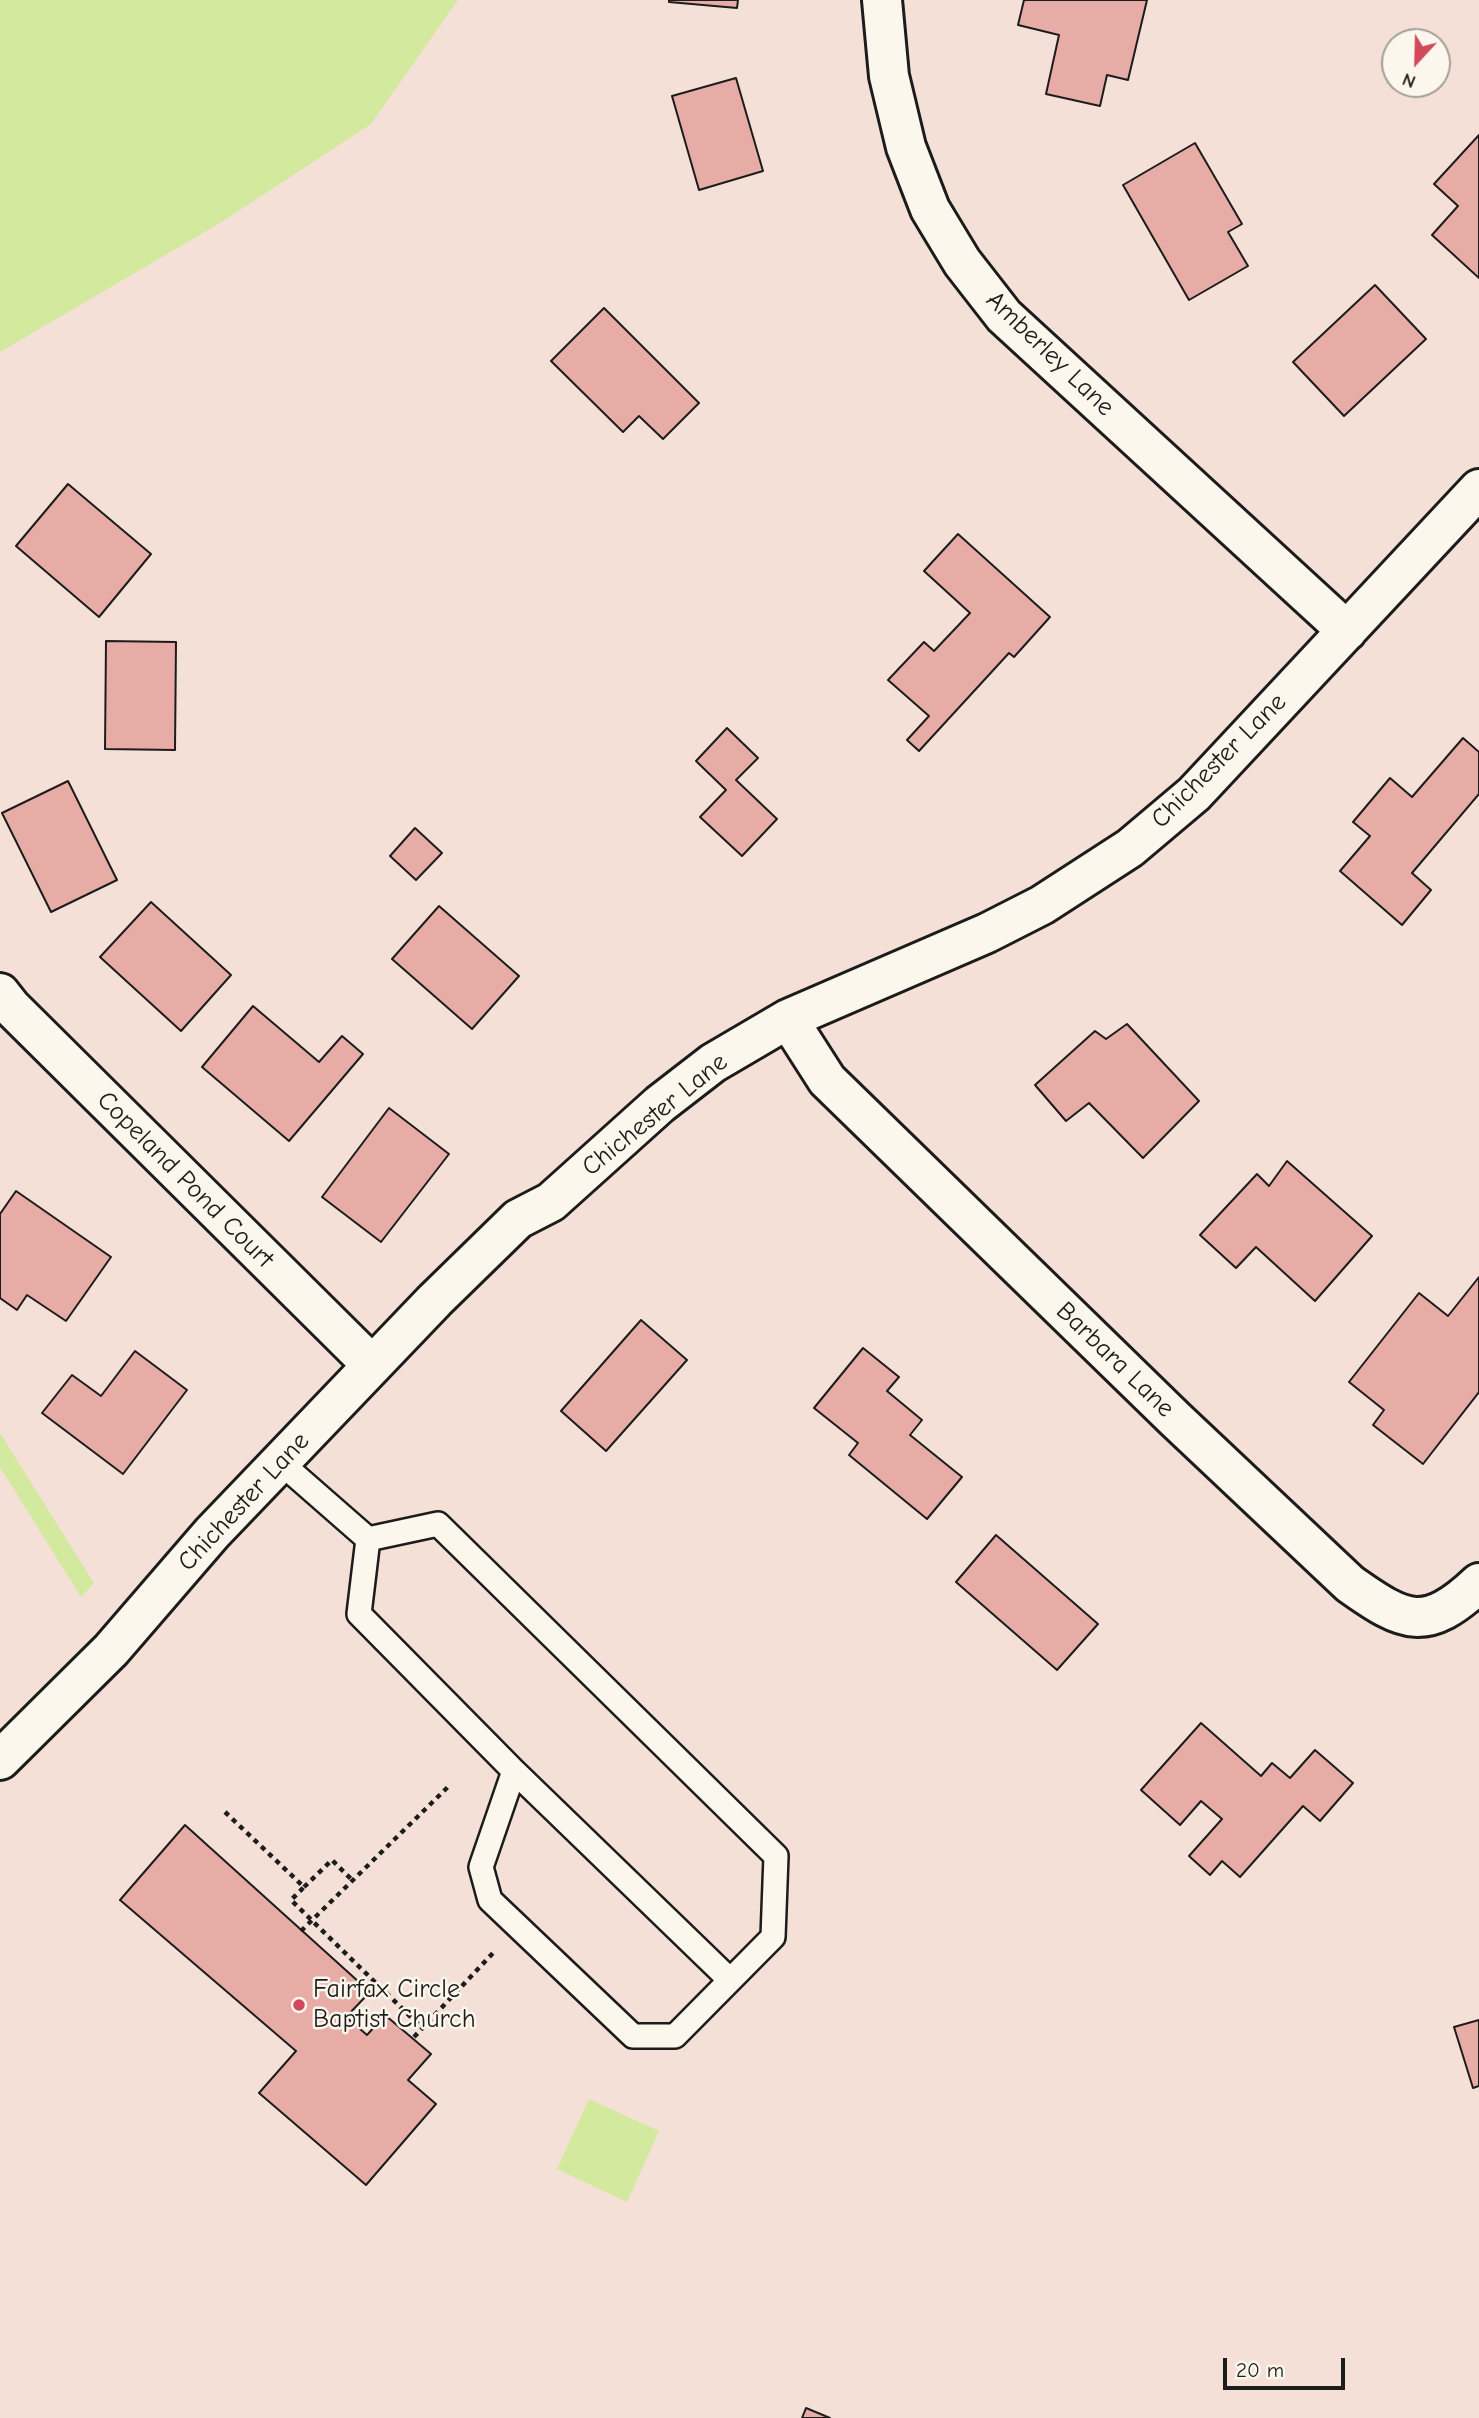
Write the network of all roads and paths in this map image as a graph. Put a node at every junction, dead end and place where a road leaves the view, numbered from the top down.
1 (882, 0) edge
2 (1479, 489) edge
3 (1347, 631) junction
4 (0, 993) edge
5 (788, 1019) junction
6 (372, 1365) junction
7 (280, 1462) junction
8 (368, 1539) junction
9 (1479, 1583) edge
10 (0, 1760) edge
11 (514, 1771) junction
12 (451, 1784) dead end
13 (225, 1812) dead end
14 (352, 1881) junction
15 (304, 1887) junction
16 (311, 1921) junction
17 (301, 1931) dead end
18 (493, 1953) dead end
19 (730, 1980) junction
20 (422, 2028) junction
21 (414, 2037) dead end

1 - 3 street, Amberley Lane
2 - 3 street, Chichester Lane
3 - 5 street, Chichester Lane
4 - 6 street, Copeland Pond Court
5 - 6 street, Chichester Lane
5 - 9 street, Barbara Lane
6 - 7 street, Chichester Lane
7 - 8 lane
7 - 10 street, Chichester Lane
8 - 11 lane
8 - 19 lane
11 - 19 lane
11 - 19 lane
12 - 14 path
13 - 15 path
14 - 15 path
14 - 16 path
15 - 16 path
16 - 17 path
16 - 20 path
18 - 20 path
20 - 21 path

